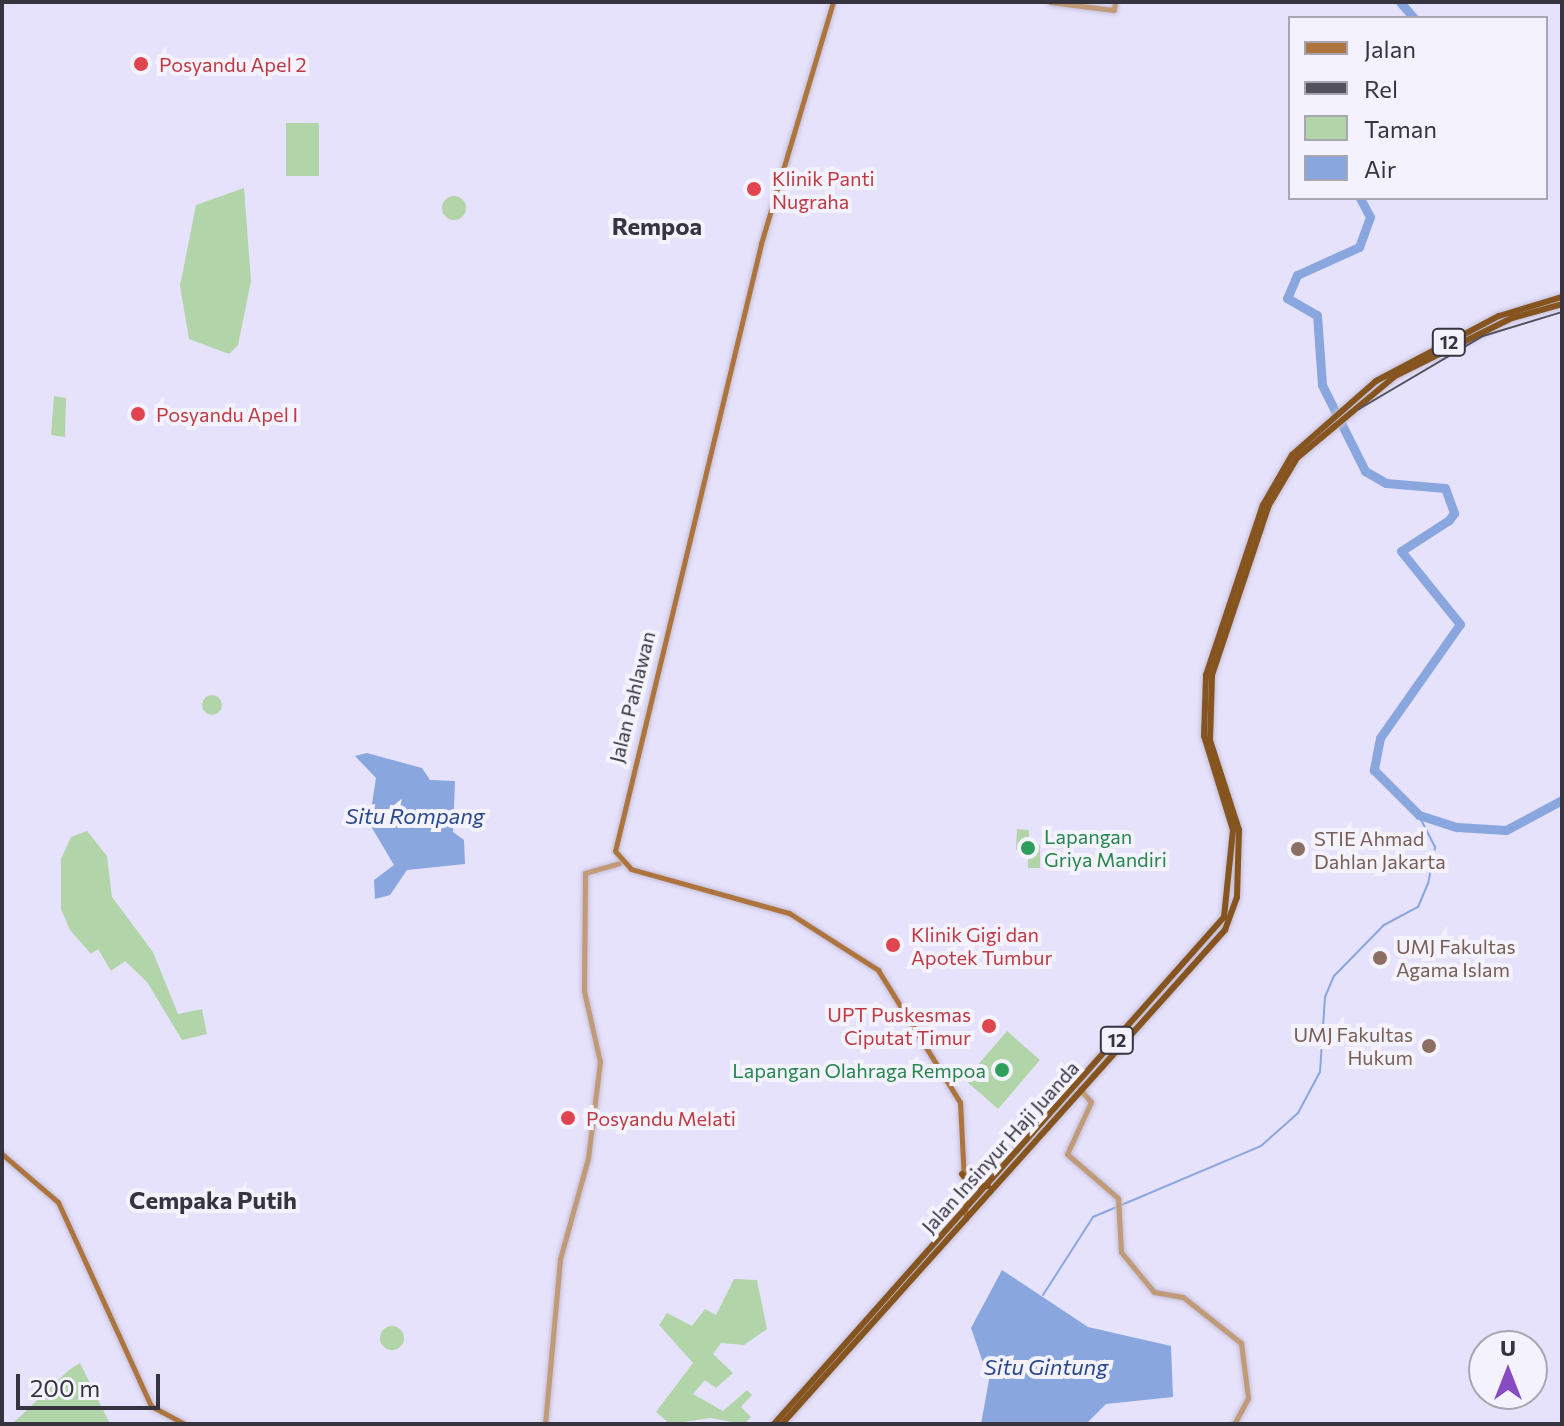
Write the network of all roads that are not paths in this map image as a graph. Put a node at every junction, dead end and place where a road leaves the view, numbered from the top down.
1 (833, 2) edge
2 (1050, 2) edge
3 (1115, 2) edge
4 (1562, 297) edge
5 (1562, 304) edge
6 (1345, 407) junction
7 (1326, 424) junction
8 (619, 863) junction
9 (1080, 1089) junction
10 (2, 1154) edge
11 (962, 1174) junction
12 (988, 1186) junction
13 (964, 1215) junction
14 (185, 1424) edge
15 (545, 1424) edge
16 (774, 1424) edge
17 (782, 1424) edge
18 (1234, 1424) edge

1 - 8 main road, Jalan Pahlawan
2 - 3 street
4 - 6 highway, Jalan Insinyur Haji Juanda / 12
5 - 6 highway, Jalan Insinyur Haji Juanda / 12
6 - 7 highway, Jalan Insinyur Haji Juanda / 12
7 - 9 highway, Jalan Insinyur Haji Juanda / 12
7 - 12 highway, Jalan Insinyur Haji Juanda / 12
8 - 11 main road
8 - 15 street
9 - 13 highway, Jalan Insinyur Haji Juanda / 12
9 - 18 street
10 - 14 main road
11 - 12 highway
11 - 13 main road
12 - 13 highway, Jalan Insinyur Haji Juanda / 12
13 - 16 highway, Jalan Insinyur Haji Juanda / 12
13 - 17 highway, Jalan Insinyur Haji Juanda / 12

